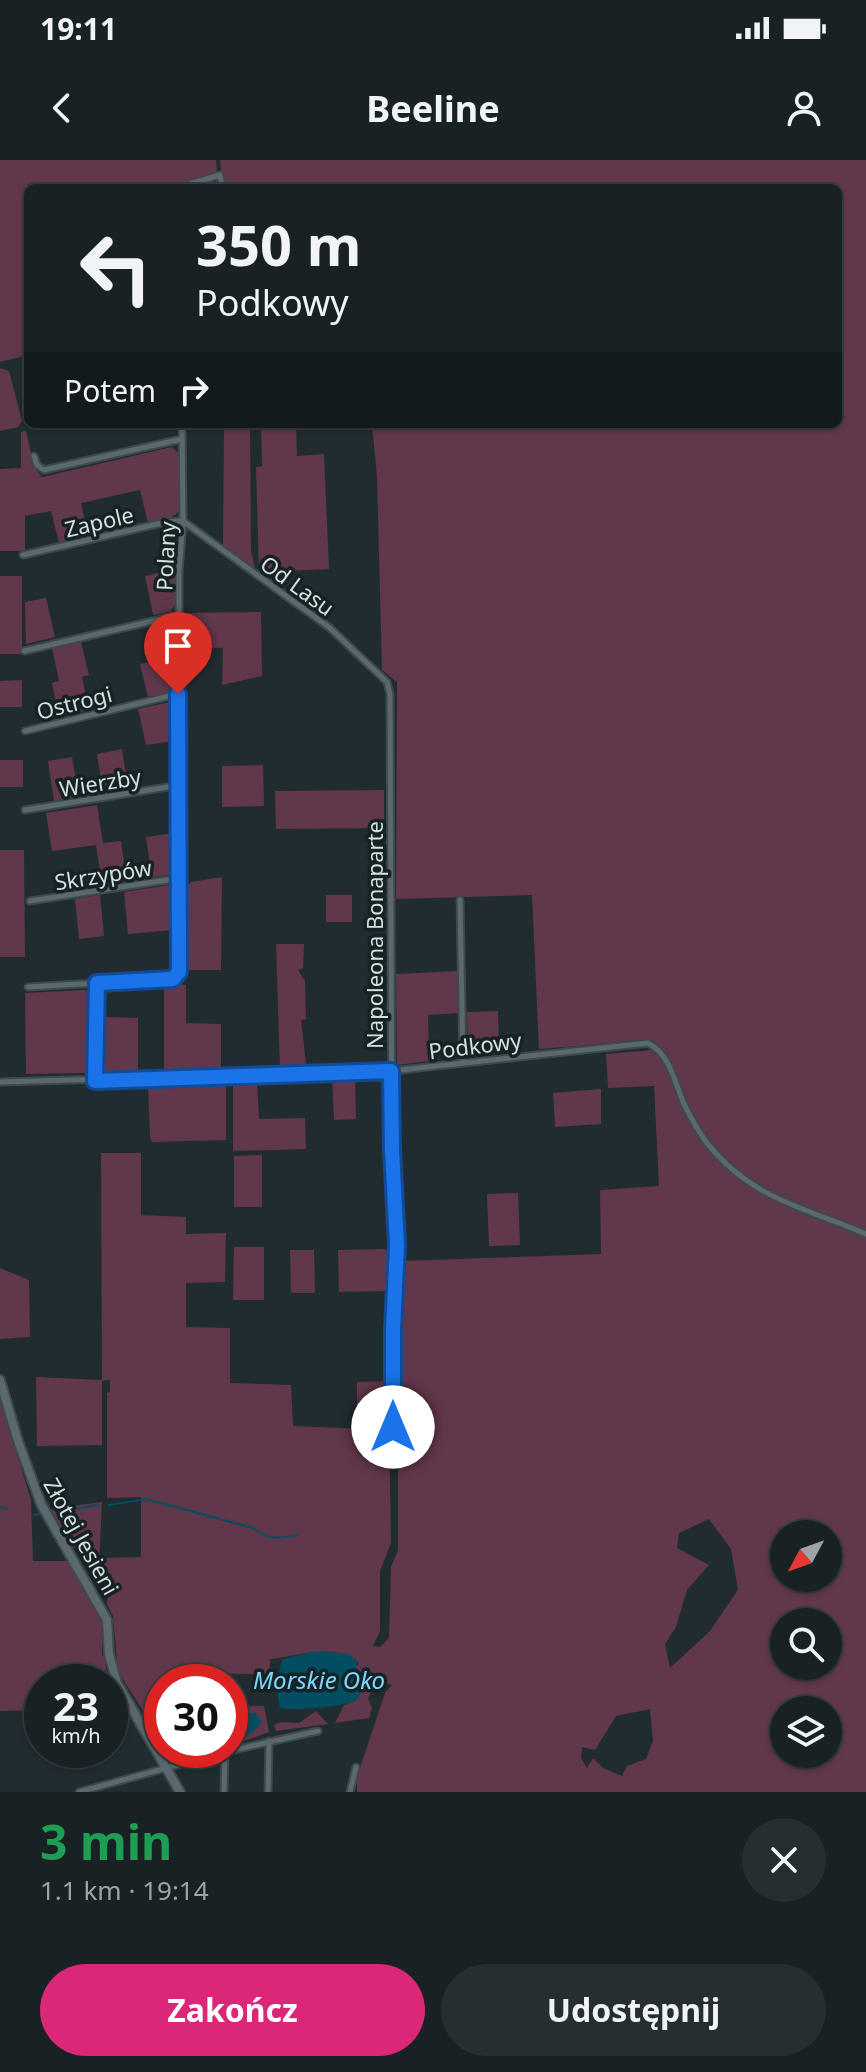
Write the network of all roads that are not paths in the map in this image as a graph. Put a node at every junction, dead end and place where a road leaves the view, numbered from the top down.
1 (190, 184) edge
2 (221, 184) edge
3 (182, 428) edge
4 (182, 439) junction
5 (34, 456) dead end
6 (183, 521) junction
7 (23, 555) dead end
8 (179, 615) junction
9 (24, 651) dead end
10 (387, 682) joint
11 (178, 694) junction
12 (25, 731) dead end
13 (180, 785) junction
14 (25, 810) dead end
15 (180, 878) junction
16 (460, 900) dead end
17 (30, 901) dead end
18 (97, 983) junction
19 (28, 987) dead end
20 (463, 1063) junction
21 (391, 1071) junction
22 (95, 1081) junction
23 (0, 1082) edge
24 (866, 1234) edge
25 (0, 1380) edge
26 (393, 1427) dead end
27 (318, 1731) dead end
28 (269, 1741) junction
29 (248, 1746) edge
30 (356, 1767) dead end
31 (170, 1768) edge
32 (225, 1768) edge
33 (167, 1769) junction
34 (113, 1788) edge
35 (177, 1791) edge
36 (79, 1792) edge
37 (224, 1792) edge
38 (268, 1792) edge
39 (350, 1792) edge

1 - 2 street
3 - 4 street, Polany
4 - 5 street
4 - 6 street, Polany
6 - 7 street, Zapole
6 - 8 street, Polany
6 - 10 street, Od Lasu
8 - 9 street
8 - 11 street, Polany
10 - 21 street, Napoleona Bonaparte
11 - 12 street, Ostrogi
11 - 13 street, Polany
13 - 14 street, Wierzby
13 - 15 street, Polany
15 - 17 street, Skrzypów
15 - 18 street, Polany
16 - 20 street
18 - 19 street
18 - 22 street
20 - 21 street, Podkowy
20 - 24 street, Podkowy
21 - 22 street, Podkowy
21 - 26 street, Napoleona Bonaparte
22 - 23 street, Podkowy
25 - 33 street, Złotej Jesieni
27 - 28 street
28 - 29 street
28 - 38 street
30 - 39 street
31 - 33 street
32 - 37 street
33 - 34 street
33 - 35 street, Złotej Jesieni
34 - 36 street

